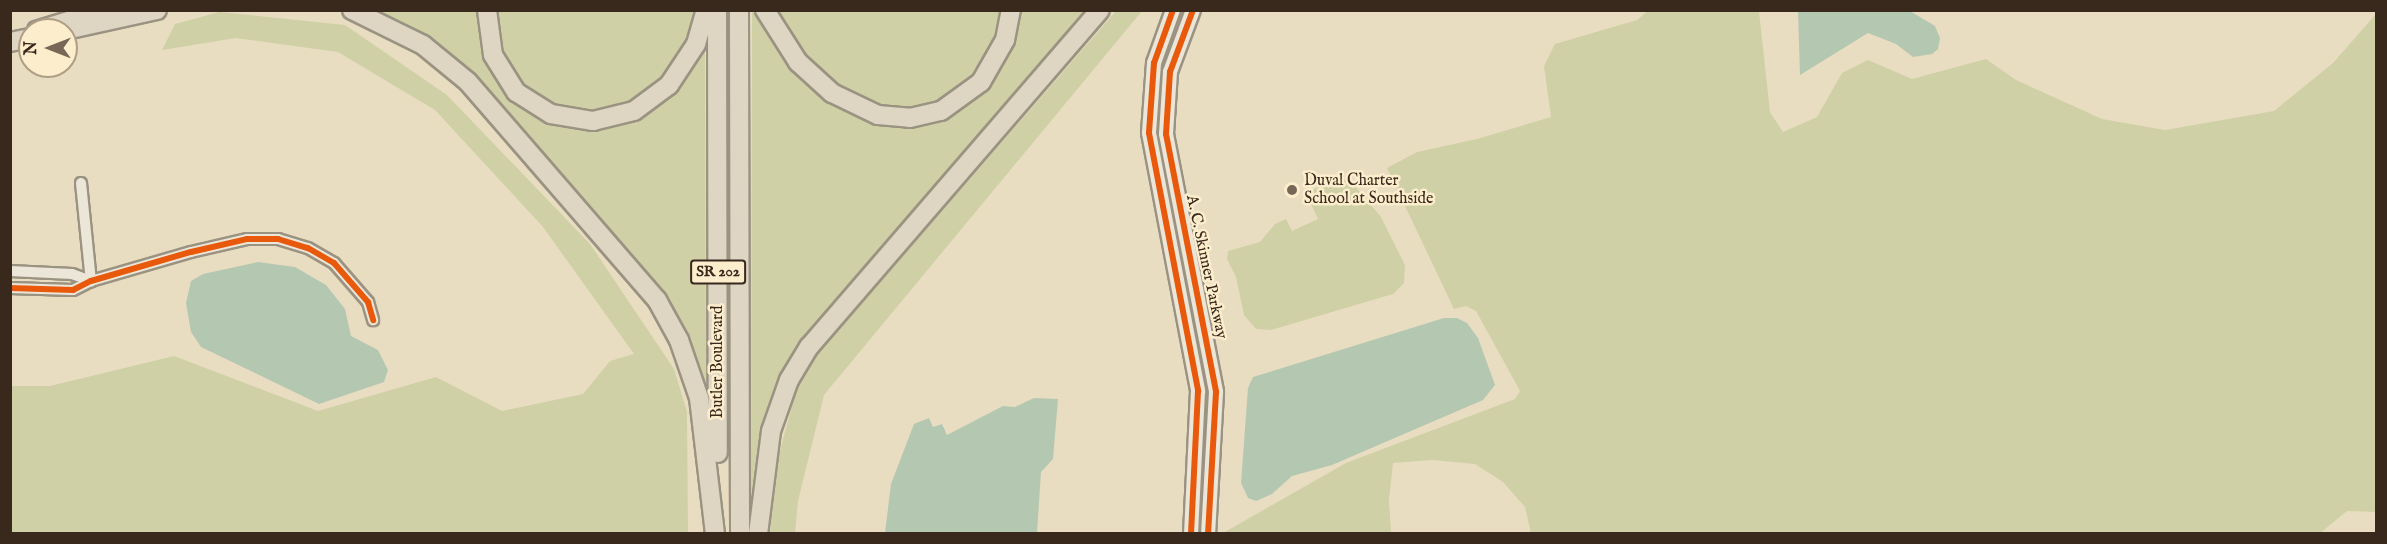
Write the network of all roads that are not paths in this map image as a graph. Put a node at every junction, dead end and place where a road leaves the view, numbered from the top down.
1 (101, 10) edge
2 (157, 10) edge
3 (352, 10) edge
4 (487, 10) edge
5 (706, 10) edge
6 (717, 10) edge
7 (739, 10) edge
8 (765, 10) edge
9 (1011, 10) edge
10 (1100, 10) edge
11 (1173, 10) edge
12 (1193, 10) edge
13 (75, 18) edge
14 (78, 27) edge
15 (81, 183) dead end
16 (10, 271) edge
17 (91, 280) junction
18 (10, 288) edge
19 (373, 320) dead end
20 (717, 534) edge
21 (740, 534) edge
22 (758, 534) edge
23 (1191, 534) edge
24 (1208, 534) edge

1 - 13 highway
2 - 14 highway
3 - 20 highway
4 - 5 highway
6 - 20 highway, Butler Boulevard / SR 202
7 - 21 highway, Butler Boulevard / SR 202
8 - 9 highway
10 - 22 highway
11 - 23 main road, A. C. Skinner Parkway
12 - 24 main road, A. C. Skinner Parkway
15 - 17 street
16 - 17 street
17 - 18 street
17 - 19 street

